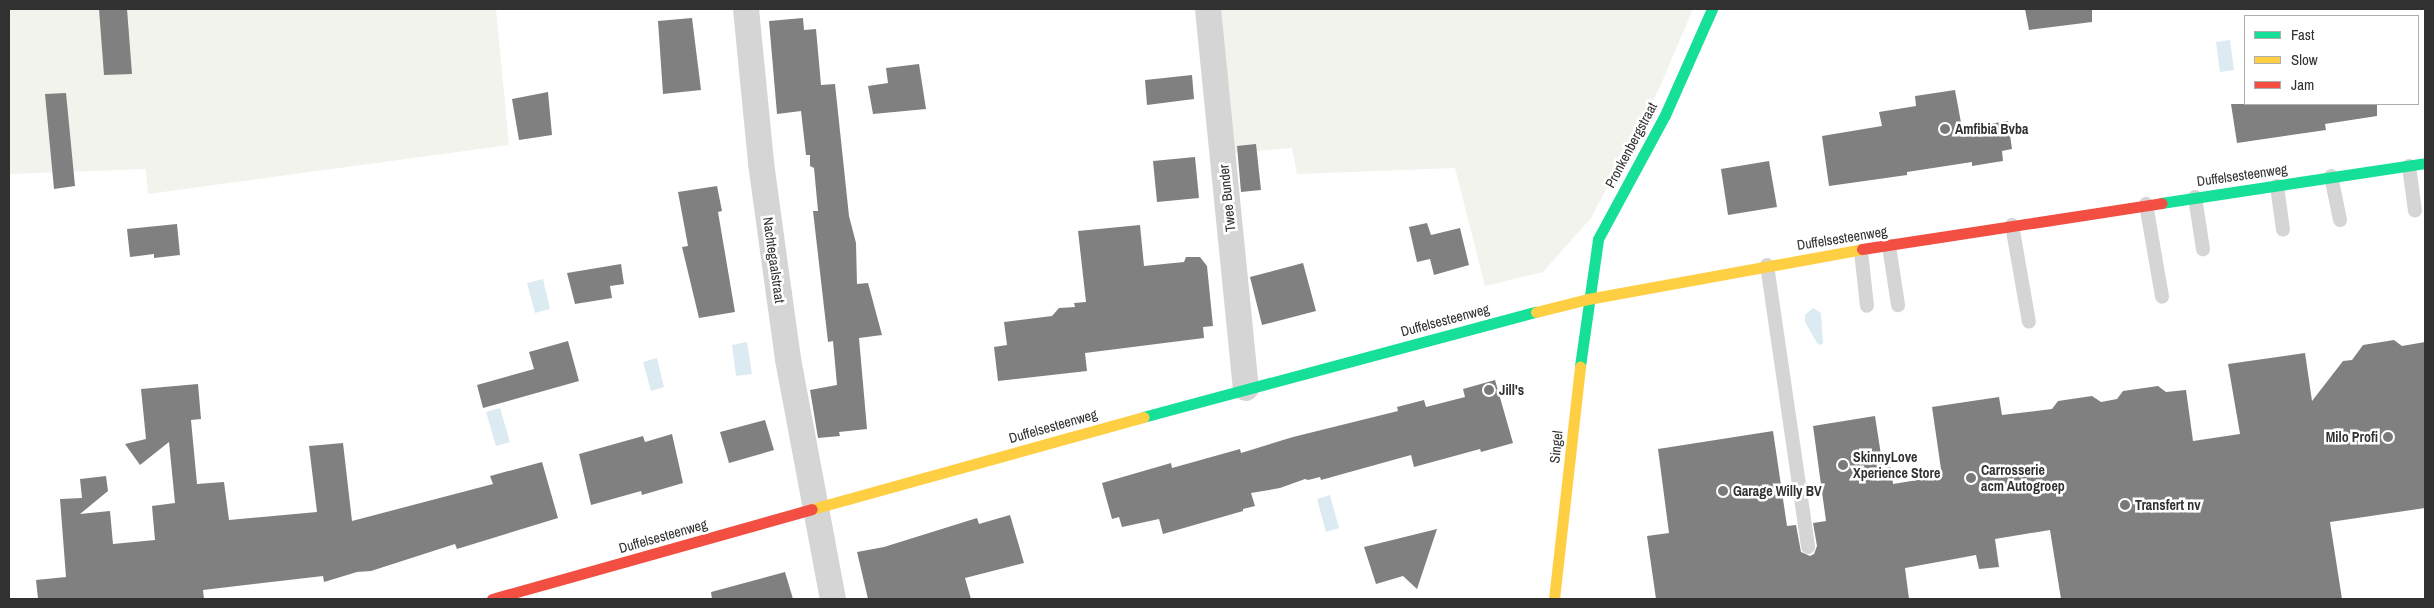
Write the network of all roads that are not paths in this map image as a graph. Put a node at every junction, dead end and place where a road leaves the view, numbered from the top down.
1 (746, 9) edge
2 (1208, 9) edge
3 (1712, 9) edge
4 (2425, 164) edge
5 (2409, 166) junction
6 (2331, 176) junction
7 (2276, 186) junction
8 (2195, 197) junction
9 (2146, 204) junction
10 (2415, 211) dead end
11 (2340, 220) dead end
12 (2012, 225) junction
13 (2283, 230) dead end
14 (1889, 246) junction
15 (2203, 249) dead end
16 (1861, 250) junction
17 (1767, 265) junction
18 (2162, 297) dead end
19 (1588, 299) junction
20 (1898, 305) dead end
21 (1867, 306) dead end
22 (2029, 322) dead end
23 (1246, 388) junction
24 (817, 509) junction
25 (1808, 547) dead end
26 (492, 599) edge
27 (834, 599) edge
28 (1554, 599) edge

1 - 24 street, Nachtegaalstraat
2 - 23 street, Twee Bunder
3 - 19 street, Pronkenbergstraat
4 - 5 street, Duffelsesteenweg
5 - 6 street, Duffelsesteenweg
5 - 10 lane
6 - 7 street, Duffelsesteenweg
6 - 11 lane
7 - 8 street, Duffelsesteenweg
7 - 13 lane
8 - 9 street, Duffelsesteenweg
8 - 15 lane
9 - 12 street, Duffelsesteenweg
9 - 18 lane
12 - 14 street, Duffelsesteenweg
12 - 22 lane
14 - 16 street, Duffelsesteenweg
14 - 20 lane
16 - 17 street, Duffelsesteenweg
16 - 21 lane
17 - 19 street, Duffelsesteenweg
17 - 25 lane
19 - 23 street, Duffelsesteenweg
19 - 28 street, Singel
23 - 24 street, Duffelsesteenweg
24 - 26 street, Duffelsesteenweg
24 - 27 street, Nachtegaalstraat

